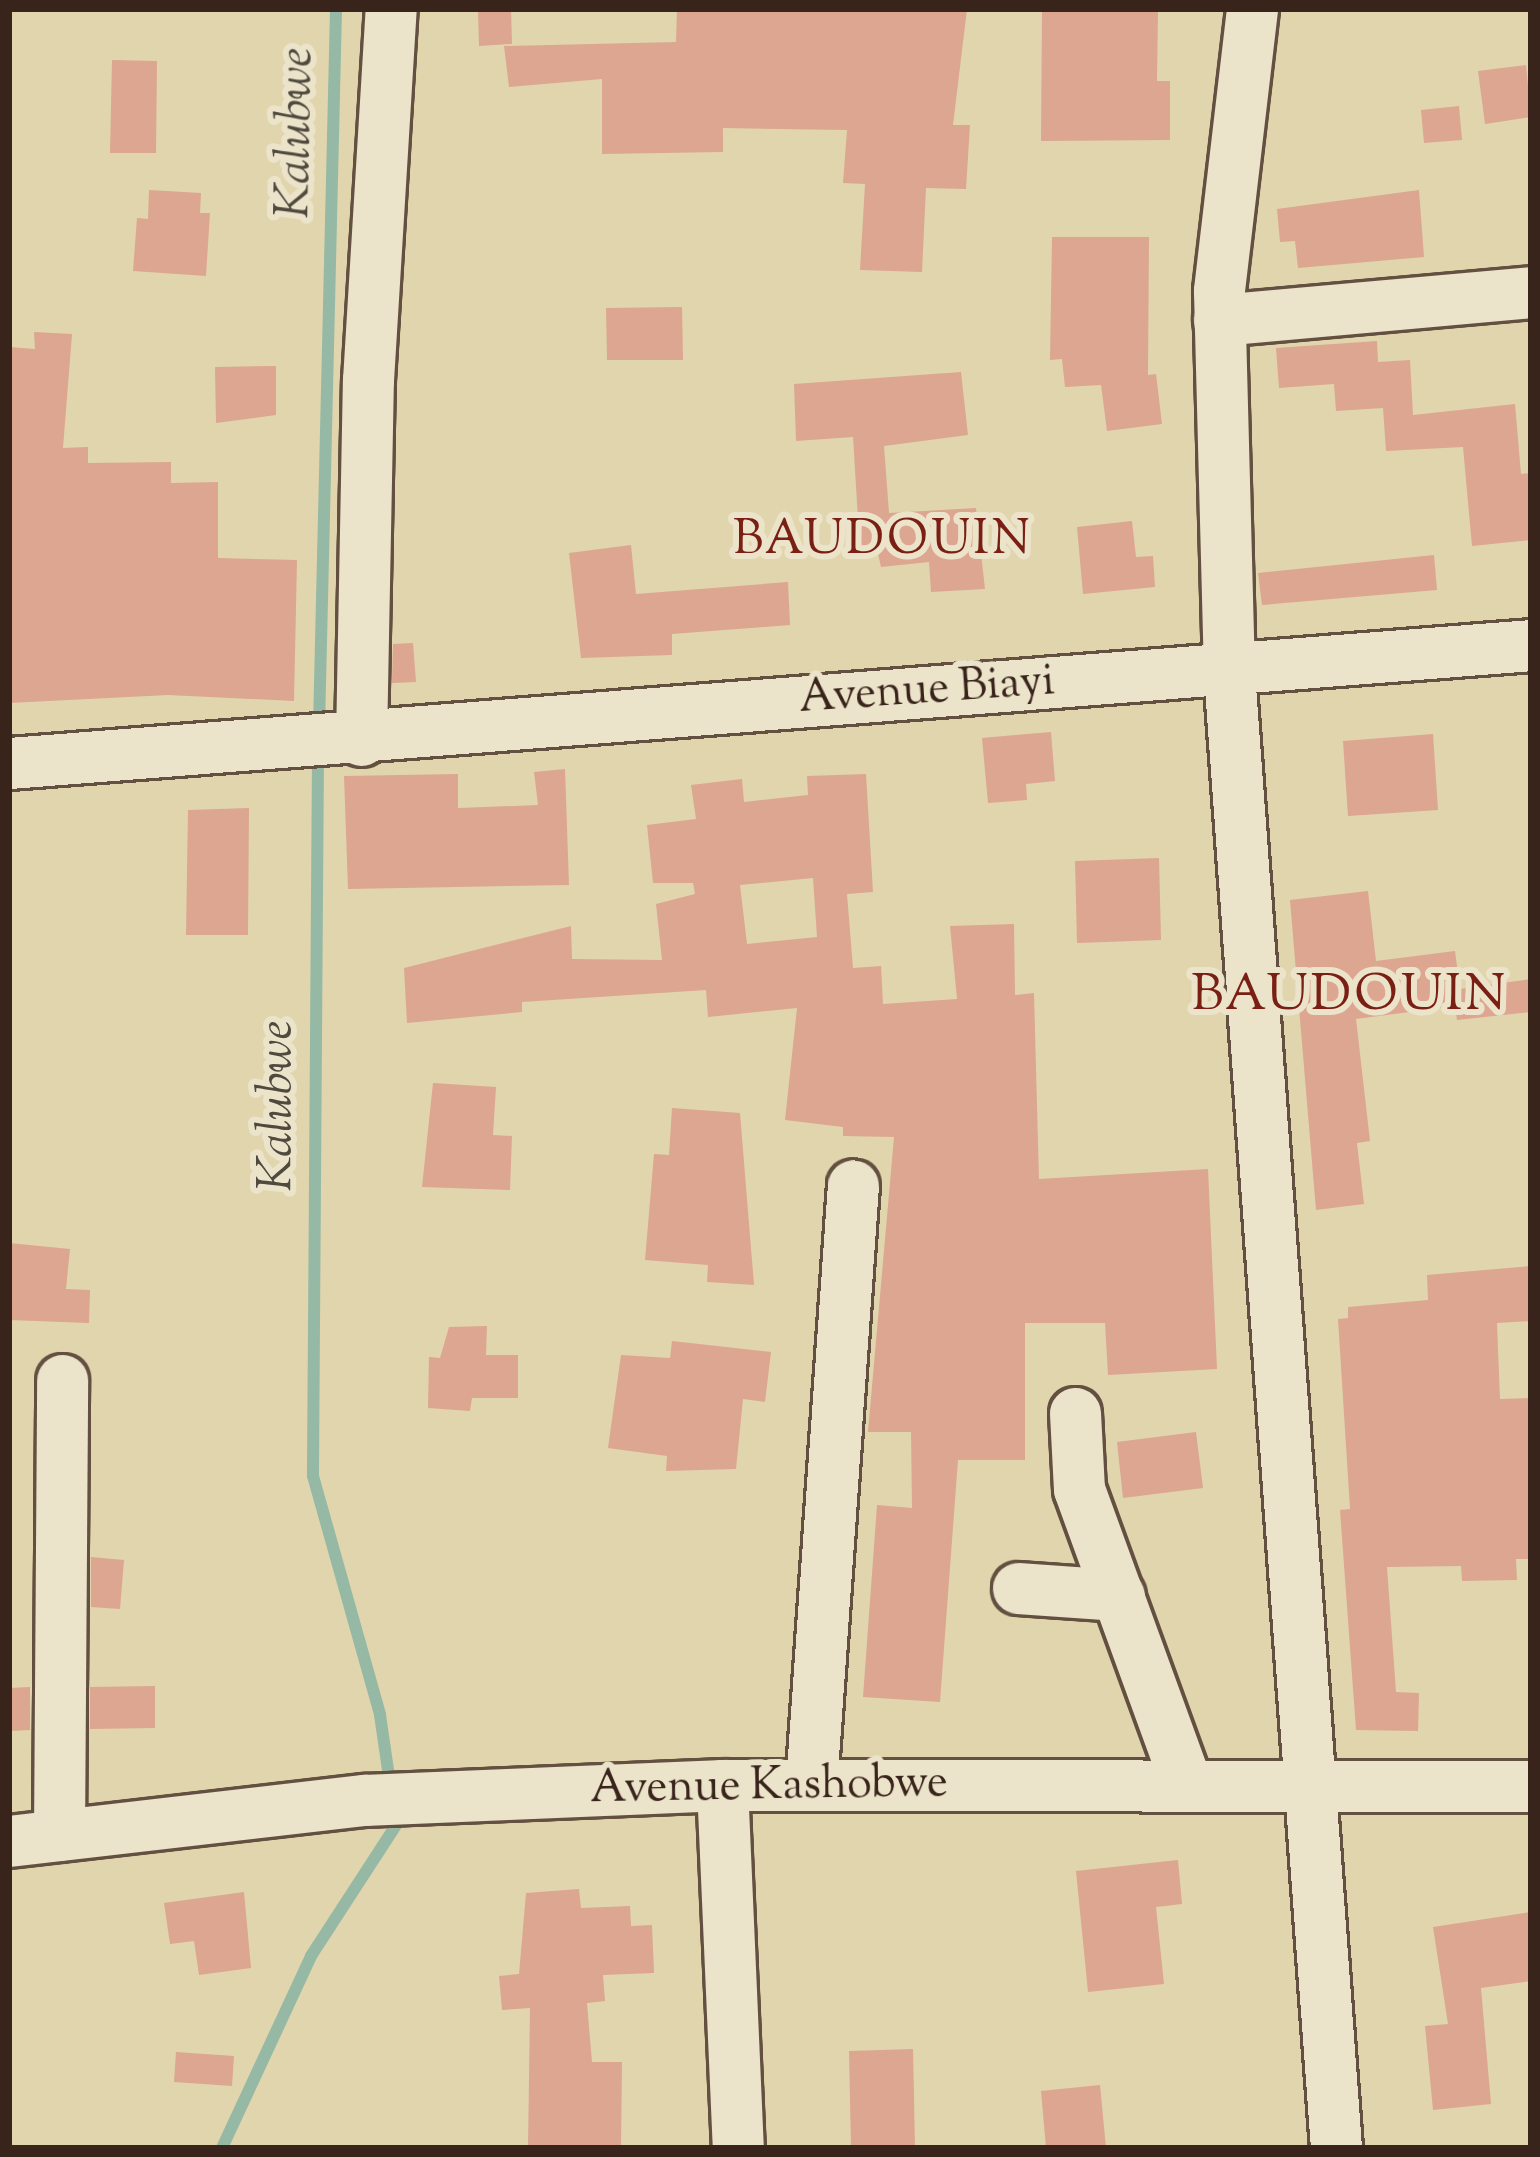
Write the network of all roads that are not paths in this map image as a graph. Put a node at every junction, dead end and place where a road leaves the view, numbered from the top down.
1 (392, 9) edge
2 (1252, 9) edge
3 (1531, 292) edge
4 (1219, 320) junction
5 (1531, 645) edge
6 (1229, 673) junction
7 (327, 743) junction
8 (9, 763) edge
9 (853, 1186) dead end
10 (62, 1380) dead end
11 (1075, 1413) dead end
12 (1018, 1588) dead end
13 (1119, 1595) junction
14 (722, 1785) junction
15 (811, 1785) junction
16 (1186, 1785) junction
17 (1306, 1785) junction
18 (1531, 1786) edge
19 (59, 1835) junction
20 (9, 1840) edge
21 (739, 2148) edge
22 (1336, 2148) edge

1 - 7 street
2 - 4 street
3 - 4 street
4 - 6 street
5 - 6 street, Avenue Biayi
6 - 7 street, Avenue Biayi
6 - 17 street
7 - 8 street, Avenue Biayi
9 - 15 street
10 - 19 street
11 - 13 street
12 - 13 street
13 - 16 street
14 - 15 street, Avenue Kashobwe
14 - 19 street, Avenue Kashobwe
14 - 21 street
15 - 16 street, Avenue Kashobwe
16 - 17 street, Avenue Kashobwe
17 - 18 street, Avenue Kashobwe
17 - 22 street
19 - 20 street, Avenue Kashobwe

